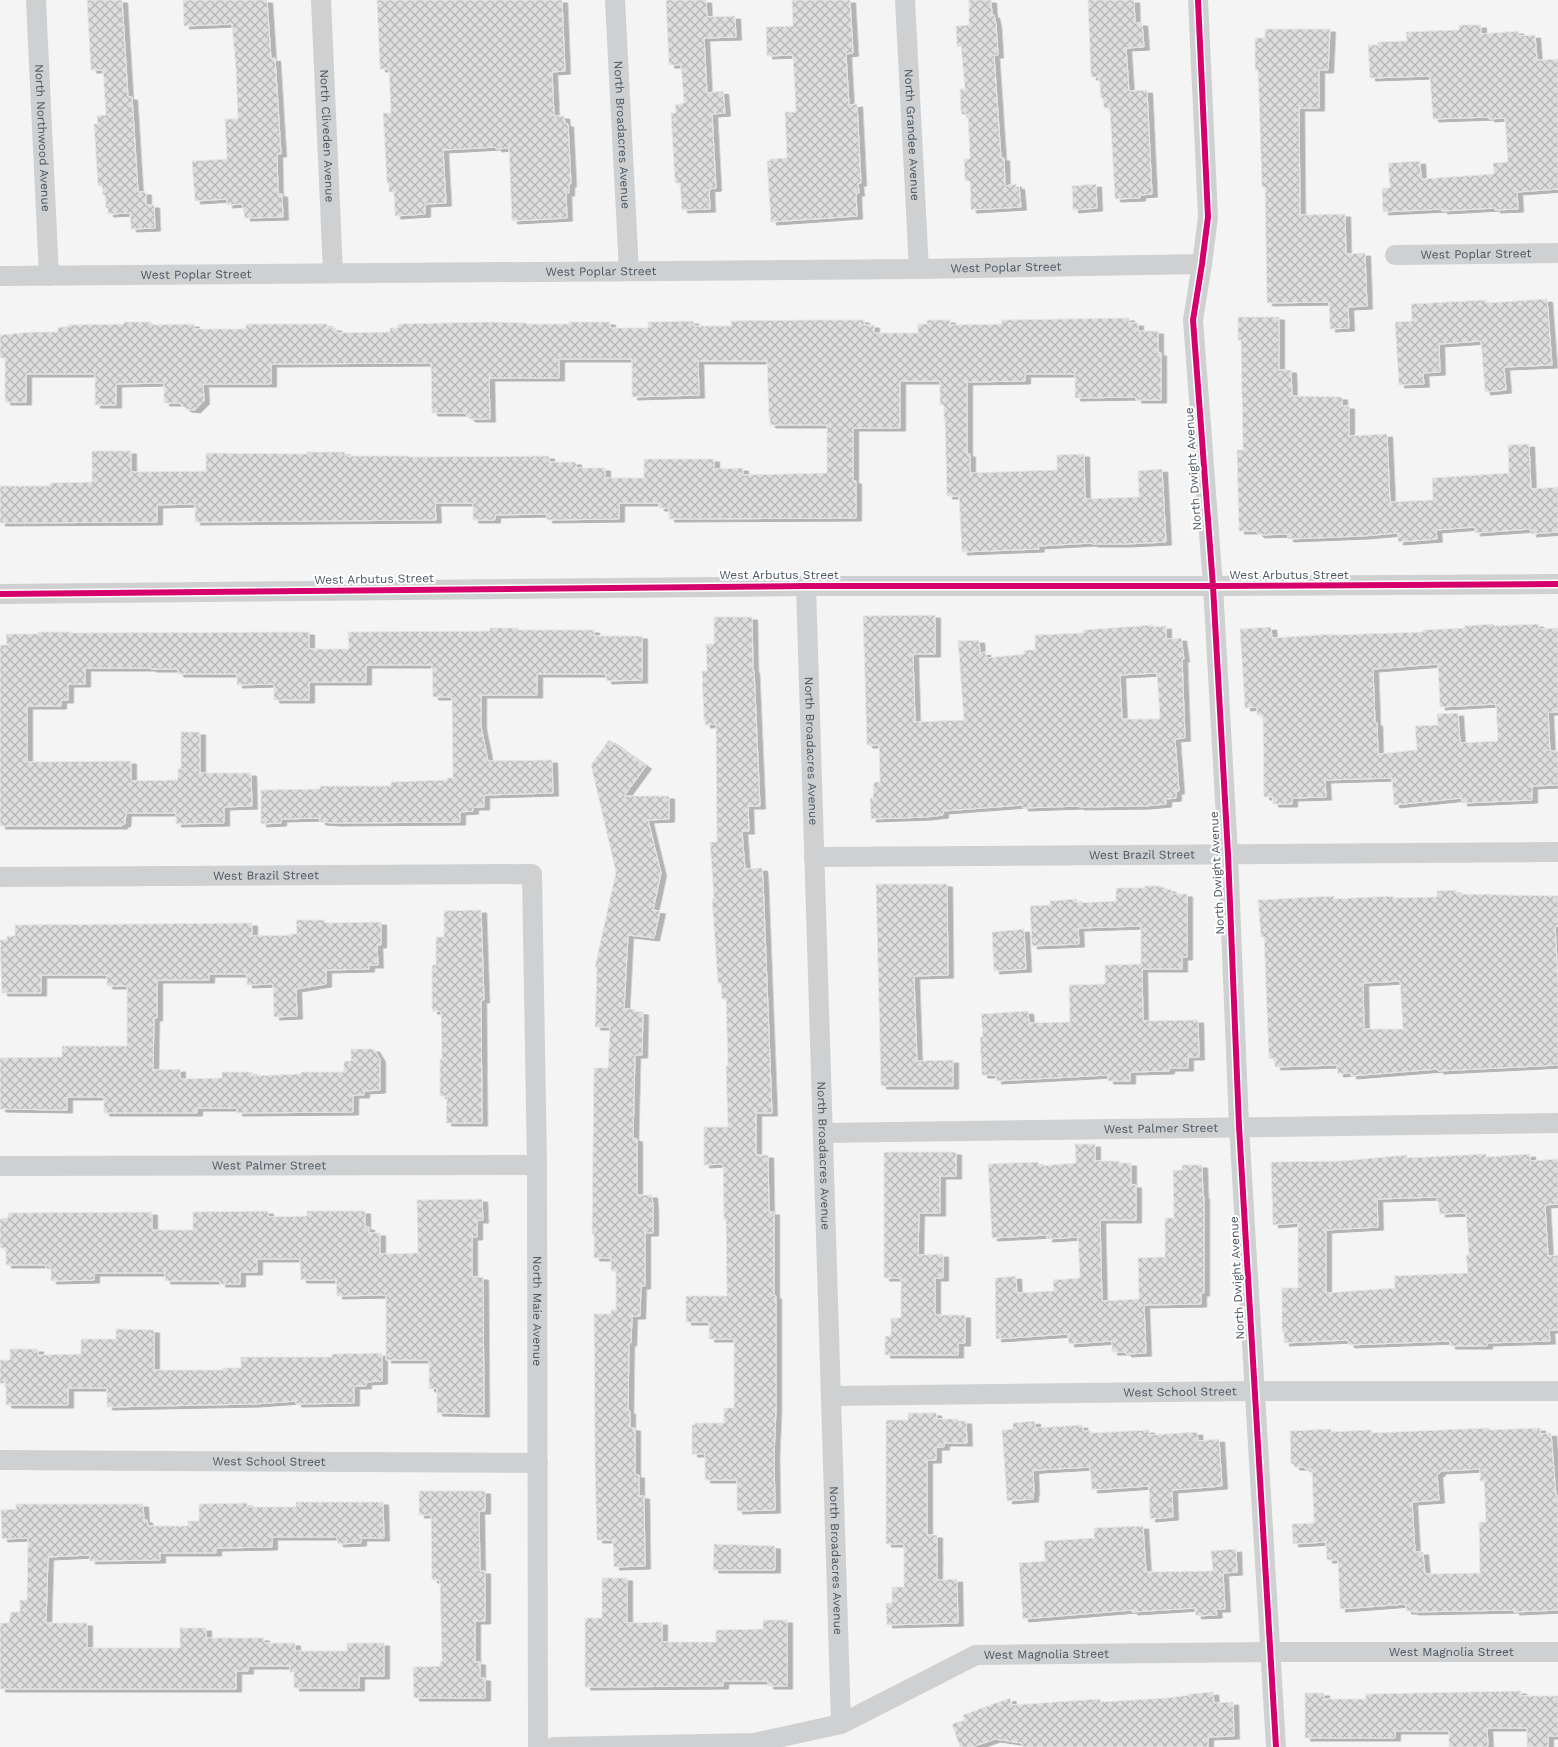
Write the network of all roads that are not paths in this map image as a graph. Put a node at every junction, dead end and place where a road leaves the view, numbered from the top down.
1 (36, 0) edge
2 (320, 0) edge
3 (615, 0) edge
4 (905, 0) edge
5 (1198, 0) edge
6 (1558, 253) edge
7 (1395, 255) dead end
8 (1202, 264) junction
9 (919, 269) junction
10 (628, 271) junction
11 (333, 273) junction
12 (0, 276) edge
13 (49, 276) junction
14 (1558, 584) edge
15 (806, 586) junction
16 (1213, 586) junction
17 (0, 594) edge
18 (1558, 852) edge
19 (1228, 854) junction
20 (814, 857) junction
21 (532, 874) joint
22 (0, 877) edge
23 (1558, 1123) edge
24 (1239, 1126) junction
25 (823, 1133) junction
26 (537, 1165) junction
27 (0, 1166) edge
28 (1254, 1391) junction
29 (1558, 1391) edge
30 (831, 1396) junction
31 (0, 1460) edge
32 (538, 1463) junction
33 (1270, 1652) junction
34 (1558, 1652) edge
35 (841, 1724) junction
36 (538, 1747) edge
37 (554, 1747) edge
38 (1276, 1747) edge

1 - 13 street, North Northwood Avenue
2 - 11 street, North Cliveden Avenue
3 - 10 street, North Broadacres Avenue
4 - 9 street, North Grandee Avenue
5 - 8 street, North Dwight Avenue
6 - 7 street, West Poplar Street
8 - 9 street, West Poplar Street
8 - 16 street, North Dwight Avenue
9 - 10 street, West Poplar Street
10 - 11 street, West Poplar Street
11 - 13 street, West Poplar Street
12 - 13 street, West Poplar Street
14 - 16 street, West Arbutus Street
15 - 16 street, West Arbutus Street
15 - 17 street, West Arbutus Street
15 - 20 street, North Broadacres Avenue
16 - 19 street, North Dwight Avenue
18 - 19 street, West Brazil Street
19 - 20 street, West Brazil Street
19 - 24 street, North Dwight Avenue
20 - 25 street, North Broadacres Avenue
21 - 22 street, West Brazil Street
21 - 26 street, North Maie Avenue
23 - 24 street, West Palmer Street
24 - 25 street, West Palmer Street
24 - 28 street, North Dwight Avenue
25 - 30 street, North Broadacres Avenue
26 - 27 street, West Palmer Street
26 - 32 street, North Maie Avenue
28 - 29 street, West School Street
28 - 30 street, West School Street
28 - 33 street, North Dwight Avenue
30 - 35 street, North Broadacres Avenue
31 - 32 street, West School Street
32 - 36 street, North Maie Avenue
33 - 34 street, West Magnolia Street
33 - 35 street, West Magnolia Street
33 - 38 street, North Dwight Avenue
35 - 37 street, West Magnolia Street

